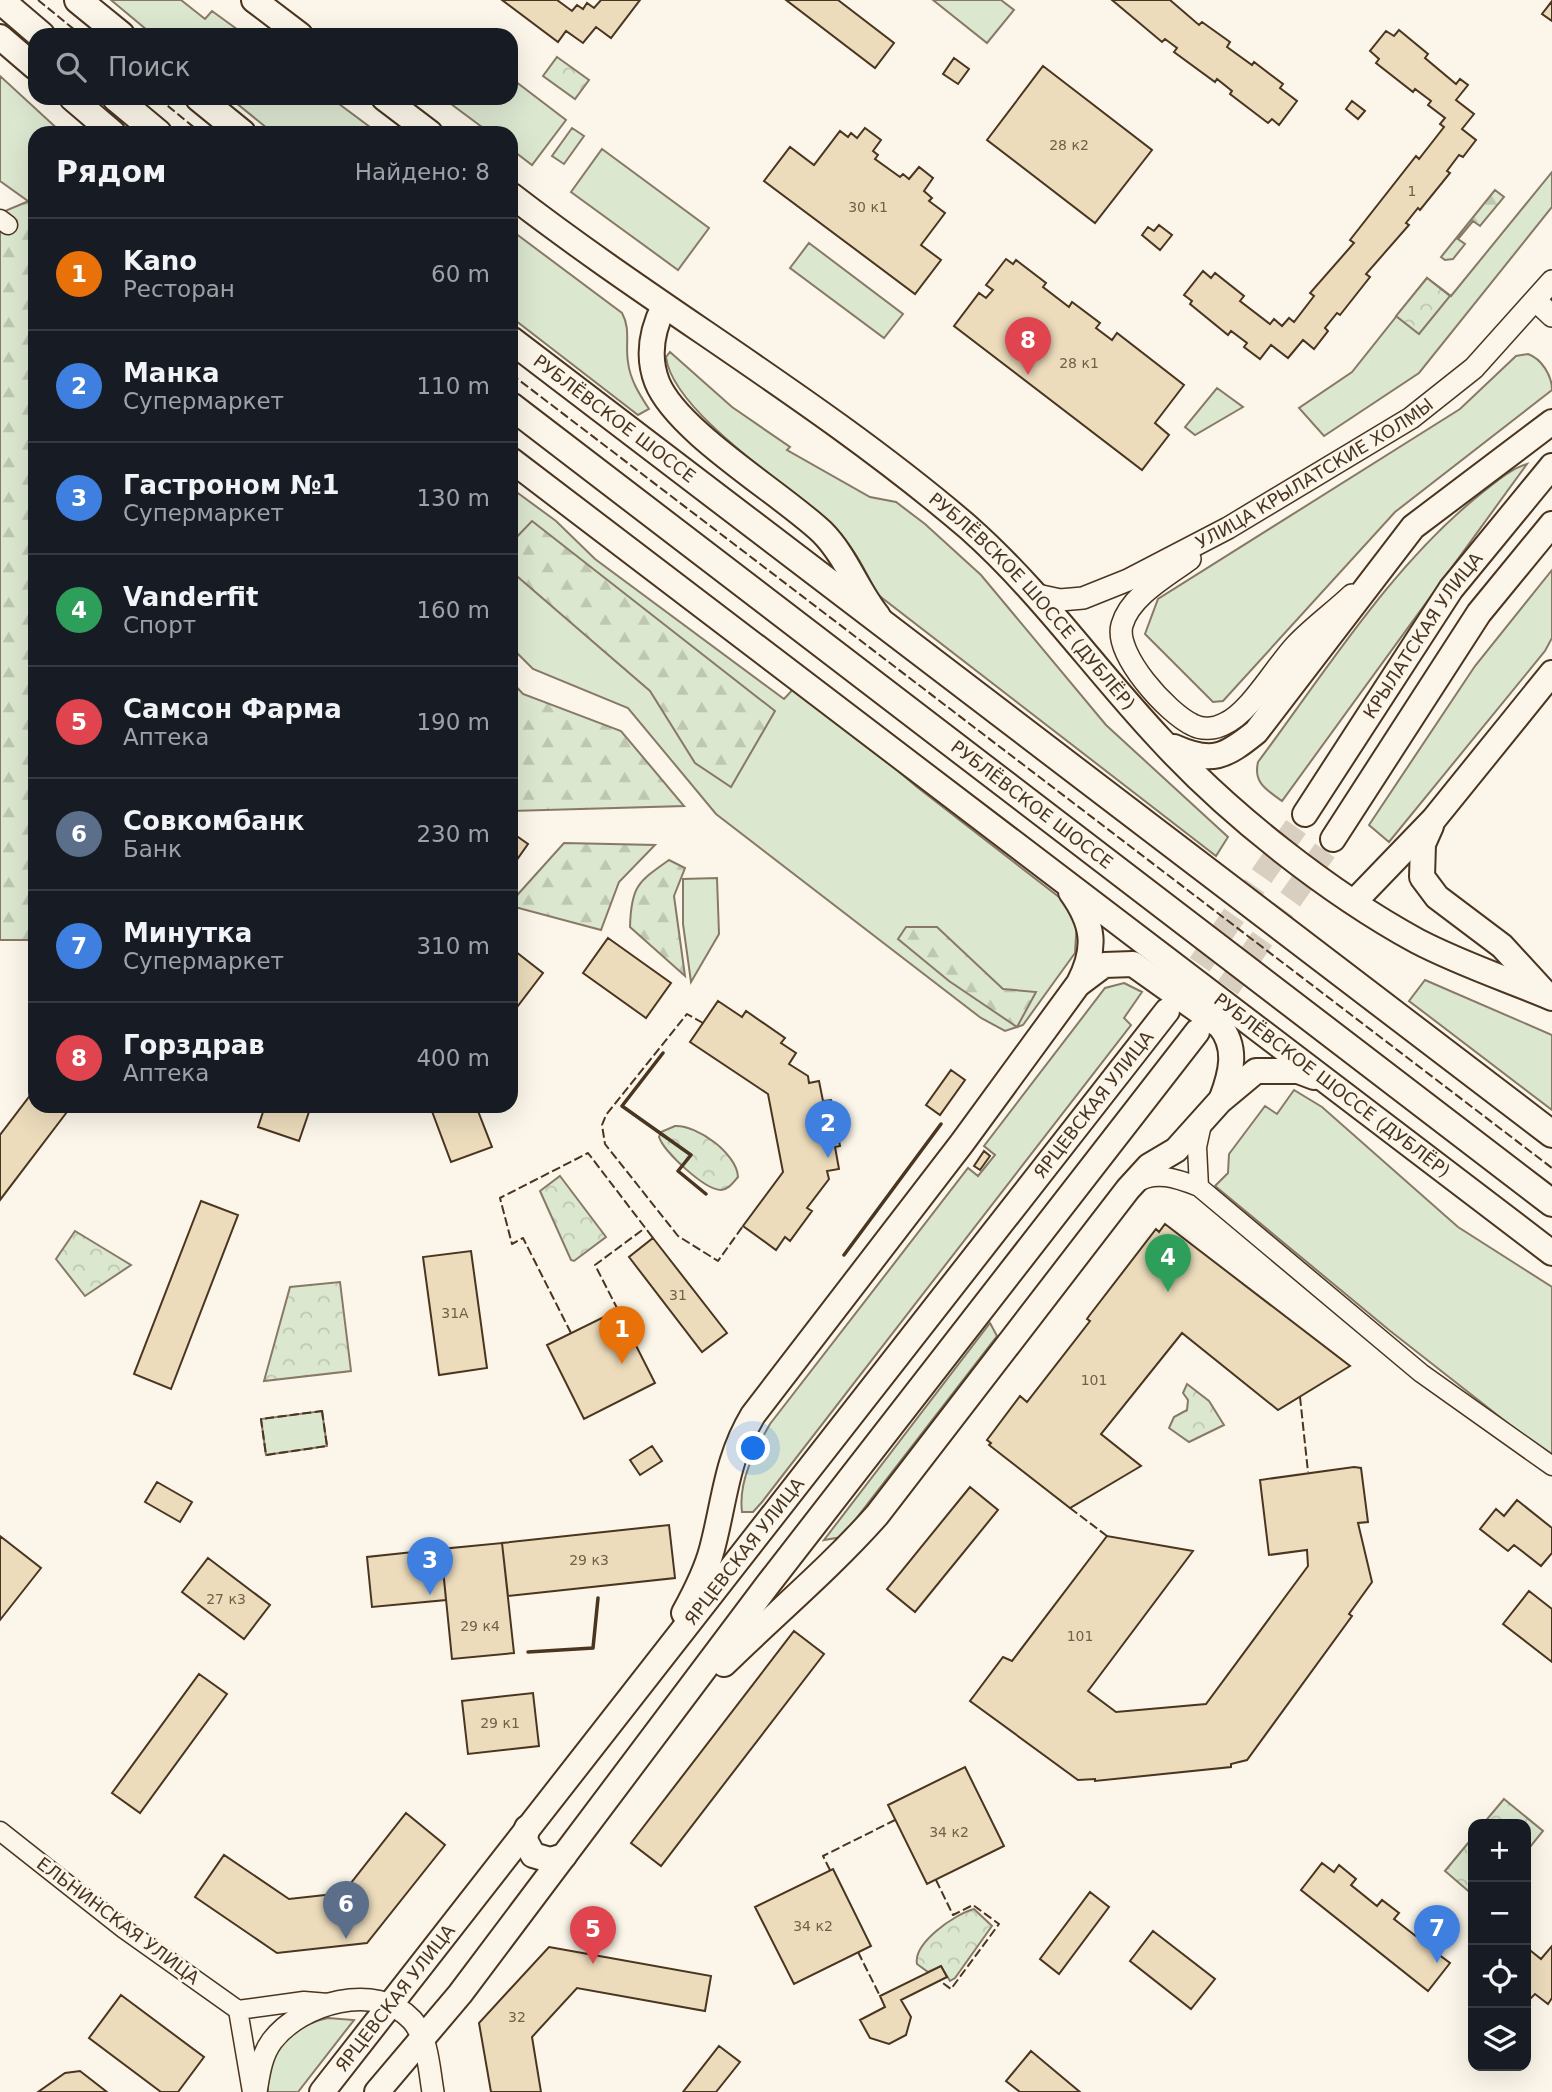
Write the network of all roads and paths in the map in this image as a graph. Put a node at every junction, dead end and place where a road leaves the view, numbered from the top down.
1 (0, 0) edge
2 (78, 0) edge
3 (254, 0) edge
4 (33, 28) edge
5 (112, 28) edge
6 (291, 28) edge
7 (0, 37) edge
8 (28, 61) edge
9 (80, 105) edge
10 (124, 105) edge
11 (208, 105) edge
12 (393, 105) edge
13 (105, 126) edge
14 (150, 126) edge
15 (233, 126) edge
16 (421, 126) edge
17 (518, 200) edge
18 (1552, 281) edge
19 (664, 306) junction
20 (1544, 308) edge
21 (518, 345) edge
22 (518, 411) edge
23 (1552, 422) edge
24 (518, 465) edge
25 (1552, 466) edge
26 (1552, 524) edge
27 (1228, 528) junction
28 (1372, 578) junction
29 (1037, 595) junction
30 (891, 632) junction
31 (1552, 673) edge
32 (1161, 741) junction
33 (1305, 814) tunnel mouth
34 (1434, 819) junction
35 (1333, 839) tunnel mouth
36 (1058, 875) junction
37 (1354, 902) junction
38 (1079, 983) junction
39 (1550, 992) edge
40 (1167, 1011) tunnel mouth
41 (1197, 1032) tunnel mouth
42 (1324, 1081) junction
43 (1220, 1101) junction
44 (1202, 1124) junction
45 (1552, 1134) edge
46 (1199, 1187) junction
47 (1128, 1189) junction
48 (1552, 1203) edge
49 (1552, 1253) edge
50 (1552, 1466) edge
51 (653, 1671) junction
52 (668, 1719) junction
53 (527, 1828) junction
54 (0, 1831) edge
55 (564, 1856) junction
56 (331, 2004) junction
57 (389, 2004) junction
58 (238, 2010) junction
59 (423, 2039) junction
60 (432, 2089) edge
61 (254, 2092) edge
62 (322, 2092) edge
63 (377, 2092) edge

1 - 4 main road
2 - 5 main road
3 - 6 main road
7 - 8 main road
9 - 13 main road
10 - 14 main road
11 - 15 main road
12 - 16 main road
17 - 19 main road, РУБЛЁВСКОЕ ШОССЕ (ДУБЛЁР)
18 - 20 street, УЛИЦА КРЫЛАТСКИЕ ХОЛМЫ
19 - 29 main road, РУБЛЁВСКОЕ ШОССЕ (ДУБЛЁР)
19 - 30 main road
20 - 27 street, УЛИЦА КРЫЛАТСКИЕ ХОЛМЫ
21 - 30 main road, РУБЛЁВСКОЕ ШОССЕ
22 - 48 main road, РУБЛЁВСКОЕ ШОССЕ
23 - 28 main road
24 - 36 main road, РУБЛЁВСКОЕ ШОССЕ (ДУБЛЁР)
25 - 33 main road, КРЫЛАТСКАЯ УЛИЦА
26 - 35 main road, КРЫЛАТСКАЯ УЛИЦА
27 - 28 street
27 - 29 street, УЛИЦА КРЫЛАТСКИЕ ХОЛМЫ
28 - 32 main road
29 - 32 main road, РУБЛЁВСКОЕ ШОССЕ (ДУБЛЁР)
30 - 45 main road, РУБЛЁВСКОЕ ШОССЕ
31 - 34 main road
32 - 37 main road, РУБЛЁВСКОЕ ШОССЕ (ДУБЛЁР)
34 - 37 main road
34 - 39 main road
36 - 38 main road
36 - 42 main road, РУБЛЁВСКОЕ ШОССЕ (ДУБЛЁР)
37 - 39 main road, РУБЛЁВСКОЕ ШОССЕ (ДУБЛЁР)
38 - 43 main road
38 - 51 main road
40 - 51 main road, ЯРЦЕВСКАЯ УЛИЦА
41 - 52 main road, ЯРЦЕВСКАЯ УЛИЦА
42 - 43 main road
42 - 49 main road, РУБЛЁВСКОЕ ШОССЕ (ДУБЛЁР)
43 - 44 main road
44 - 46 street
44 - 47 main road
46 - 47 street
46 - 50 street
47 - 52 main road
51 - 53 main road, ЯРЦЕВСКАЯ УЛИЦА
52 - 55 main road, ЯРЦЕВСКАЯ УЛИЦА
53 - 55 main road
53 - 57 main road, ЯРЦЕВСКАЯ УЛИЦА
54 - 58 street, ЕЛЬНИНСКАЯ УЛИЦА
55 - 59 main road, ЯРЦЕВСКАЯ УЛИЦА
56 - 57 street
56 - 58 street
56 - 61 street
57 - 59 street
57 - 62 main road, ЯРЦЕВСКАЯ УЛИЦА
58 - 61 street
59 - 60 street
59 - 63 main road, ЯРЦЕВСКАЯ УЛИЦА

